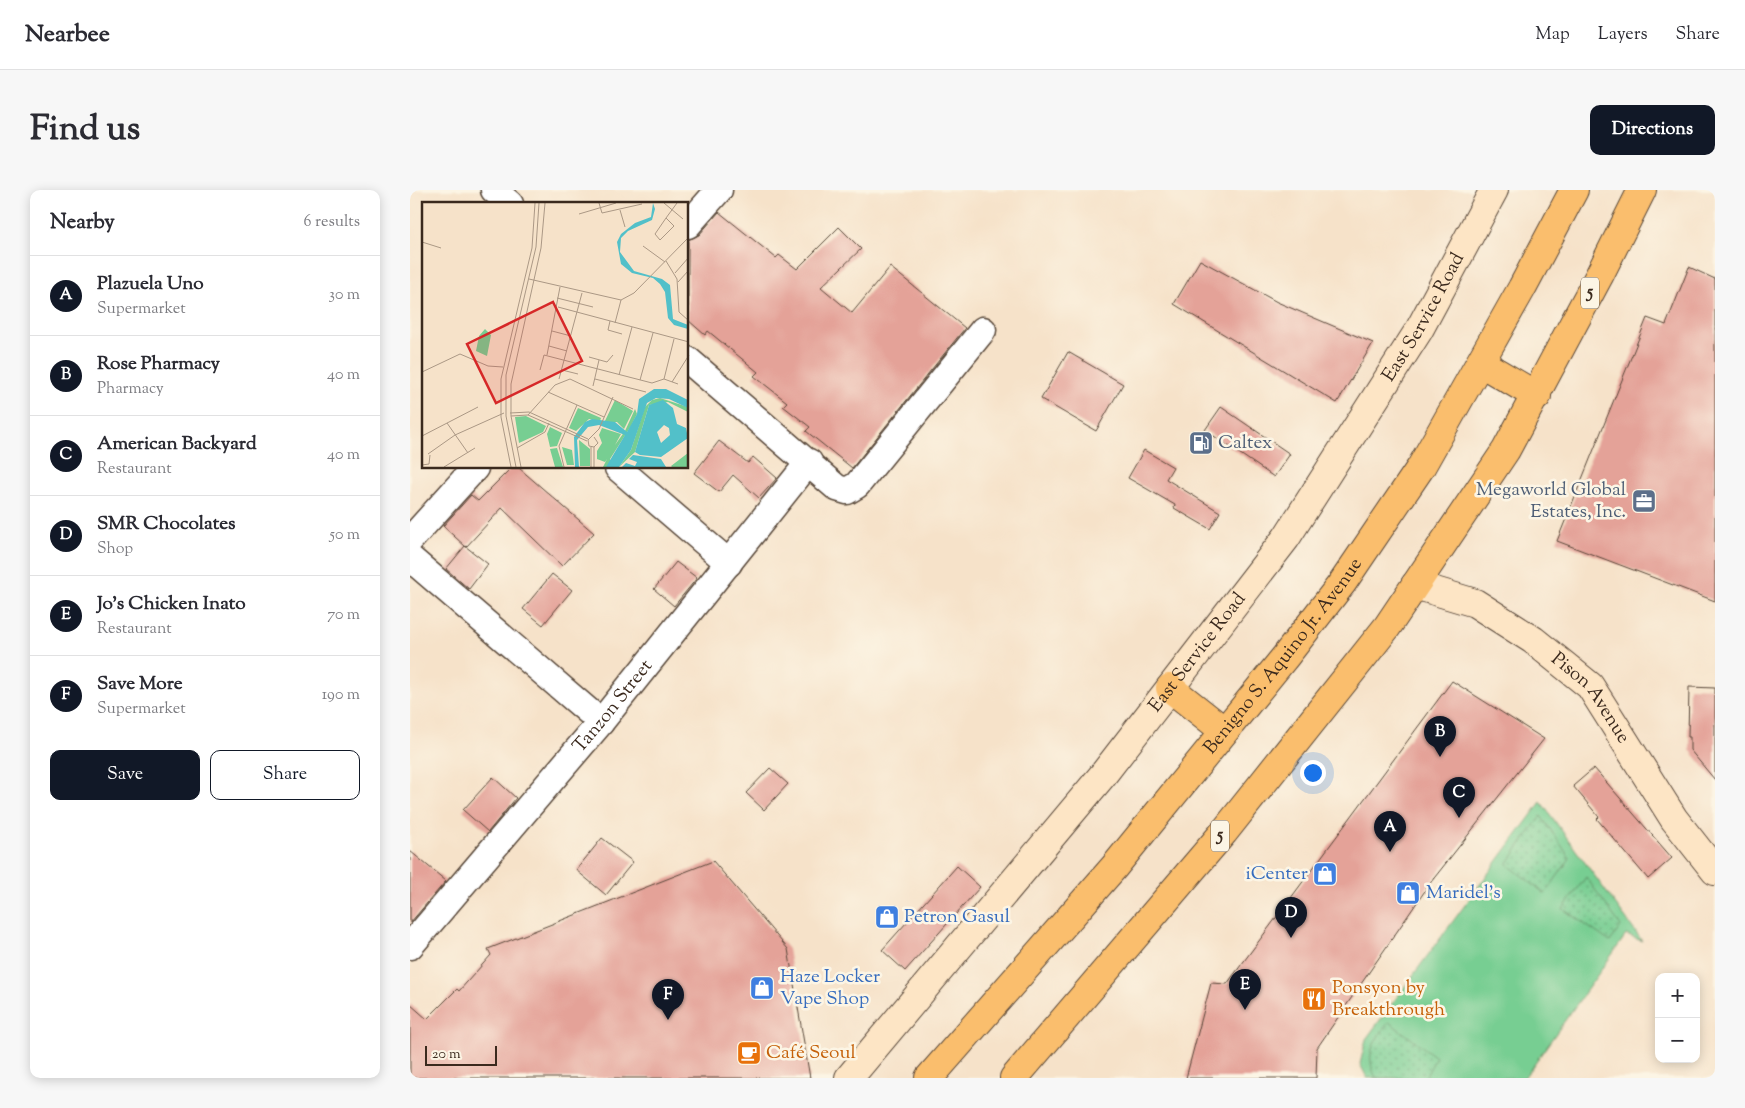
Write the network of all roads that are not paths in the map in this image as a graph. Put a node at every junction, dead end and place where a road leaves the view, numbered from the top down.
1 (494, 190) edge
2 (1494, 190) edge
3 (1574, 190) edge
4 (1642, 190) edge
5 (711, 193) edge
6 (508, 202) edge
7 (689, 224) edge
8 (983, 330) dead end
9 (689, 361) edge
10 (1481, 363) junction
11 (1537, 396) junction
12 (809, 462) junction
13 (474, 469) edge
14 (619, 469) edge
15 (410, 540) edge
16 (410, 558) edge
17 (729, 563) junction
18 (1415, 585) junction
19 (1170, 688) junction
20 (602, 722) junction
21 (1223, 730) junction
22 (1715, 871) edge
23 (410, 946) edge
24 (849, 1078) edge
25 (929, 1078) edge
26 (1014, 1078) edge

1 - 6 street
2 - 19 street, East Service Road
3 - 10 highway, Benigno S. Aquino Jr. Avenue
4 - 11 highway, 5
5 - 7 street
8 - 12 street
9 - 12 street
10 - 11 highway
10 - 21 highway, Benigno S. Aquino Jr. Avenue
11 - 18 highway, 5
12 - 17 street, Tanzon Street
13 - 15 street
14 - 17 street
16 - 20 street
17 - 20 street, Tanzon Street
18 - 22 street, Pison Avenue
18 - 26 highway, 5
19 - 21 highway
19 - 24 street, East Service Road
20 - 23 street, Tanzon Street
21 - 25 highway, Benigno S. Aquino Jr. Avenue

